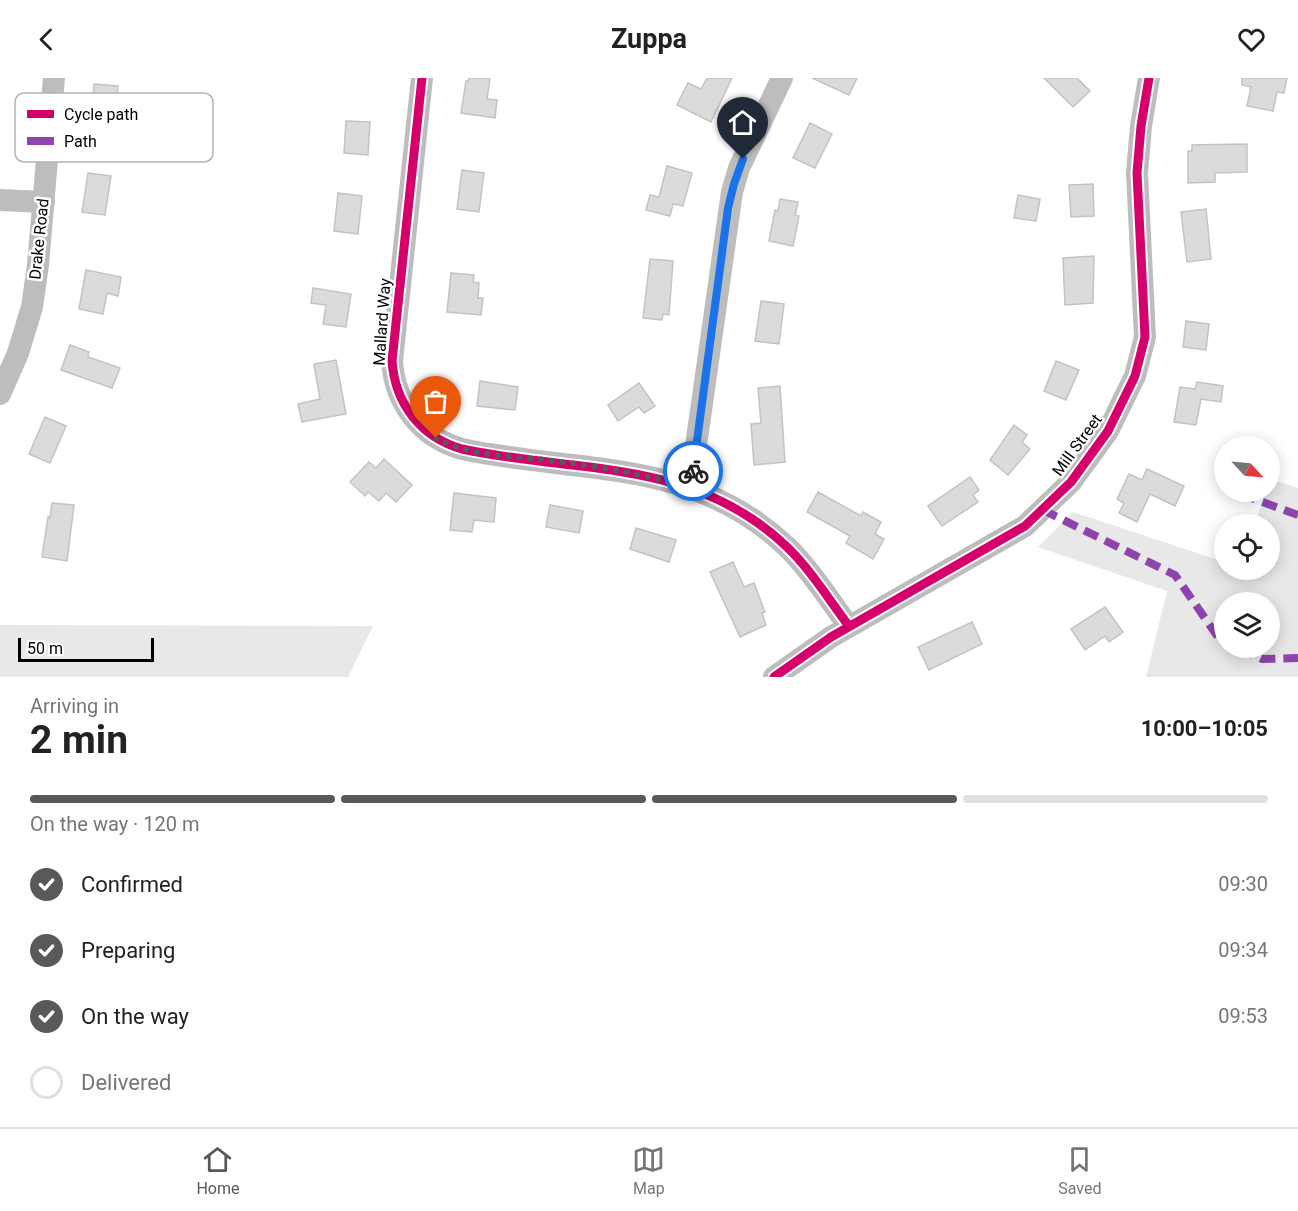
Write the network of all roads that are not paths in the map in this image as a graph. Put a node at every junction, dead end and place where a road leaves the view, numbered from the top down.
1 (54, 78) edge
2 (423, 78) edge
3 (782, 78) edge
4 (1149, 78) edge
5 (53, 93) edge
6 (47, 162) edge
7 (0, 200) edge
8 (44, 202) junction
9 (0, 394) edge
10 (690, 488) junction
11 (849, 626) junction
12 (774, 677) edge

1 - 5 street, Drake Road
2 - 10 street, Mallard Way
3 - 10 street
4 - 11 street, Mill Street
6 - 8 street, Drake Road
7 - 8 street
8 - 9 street, Drake Road
10 - 11 street, Mallard Way
11 - 12 street, Mill Street

